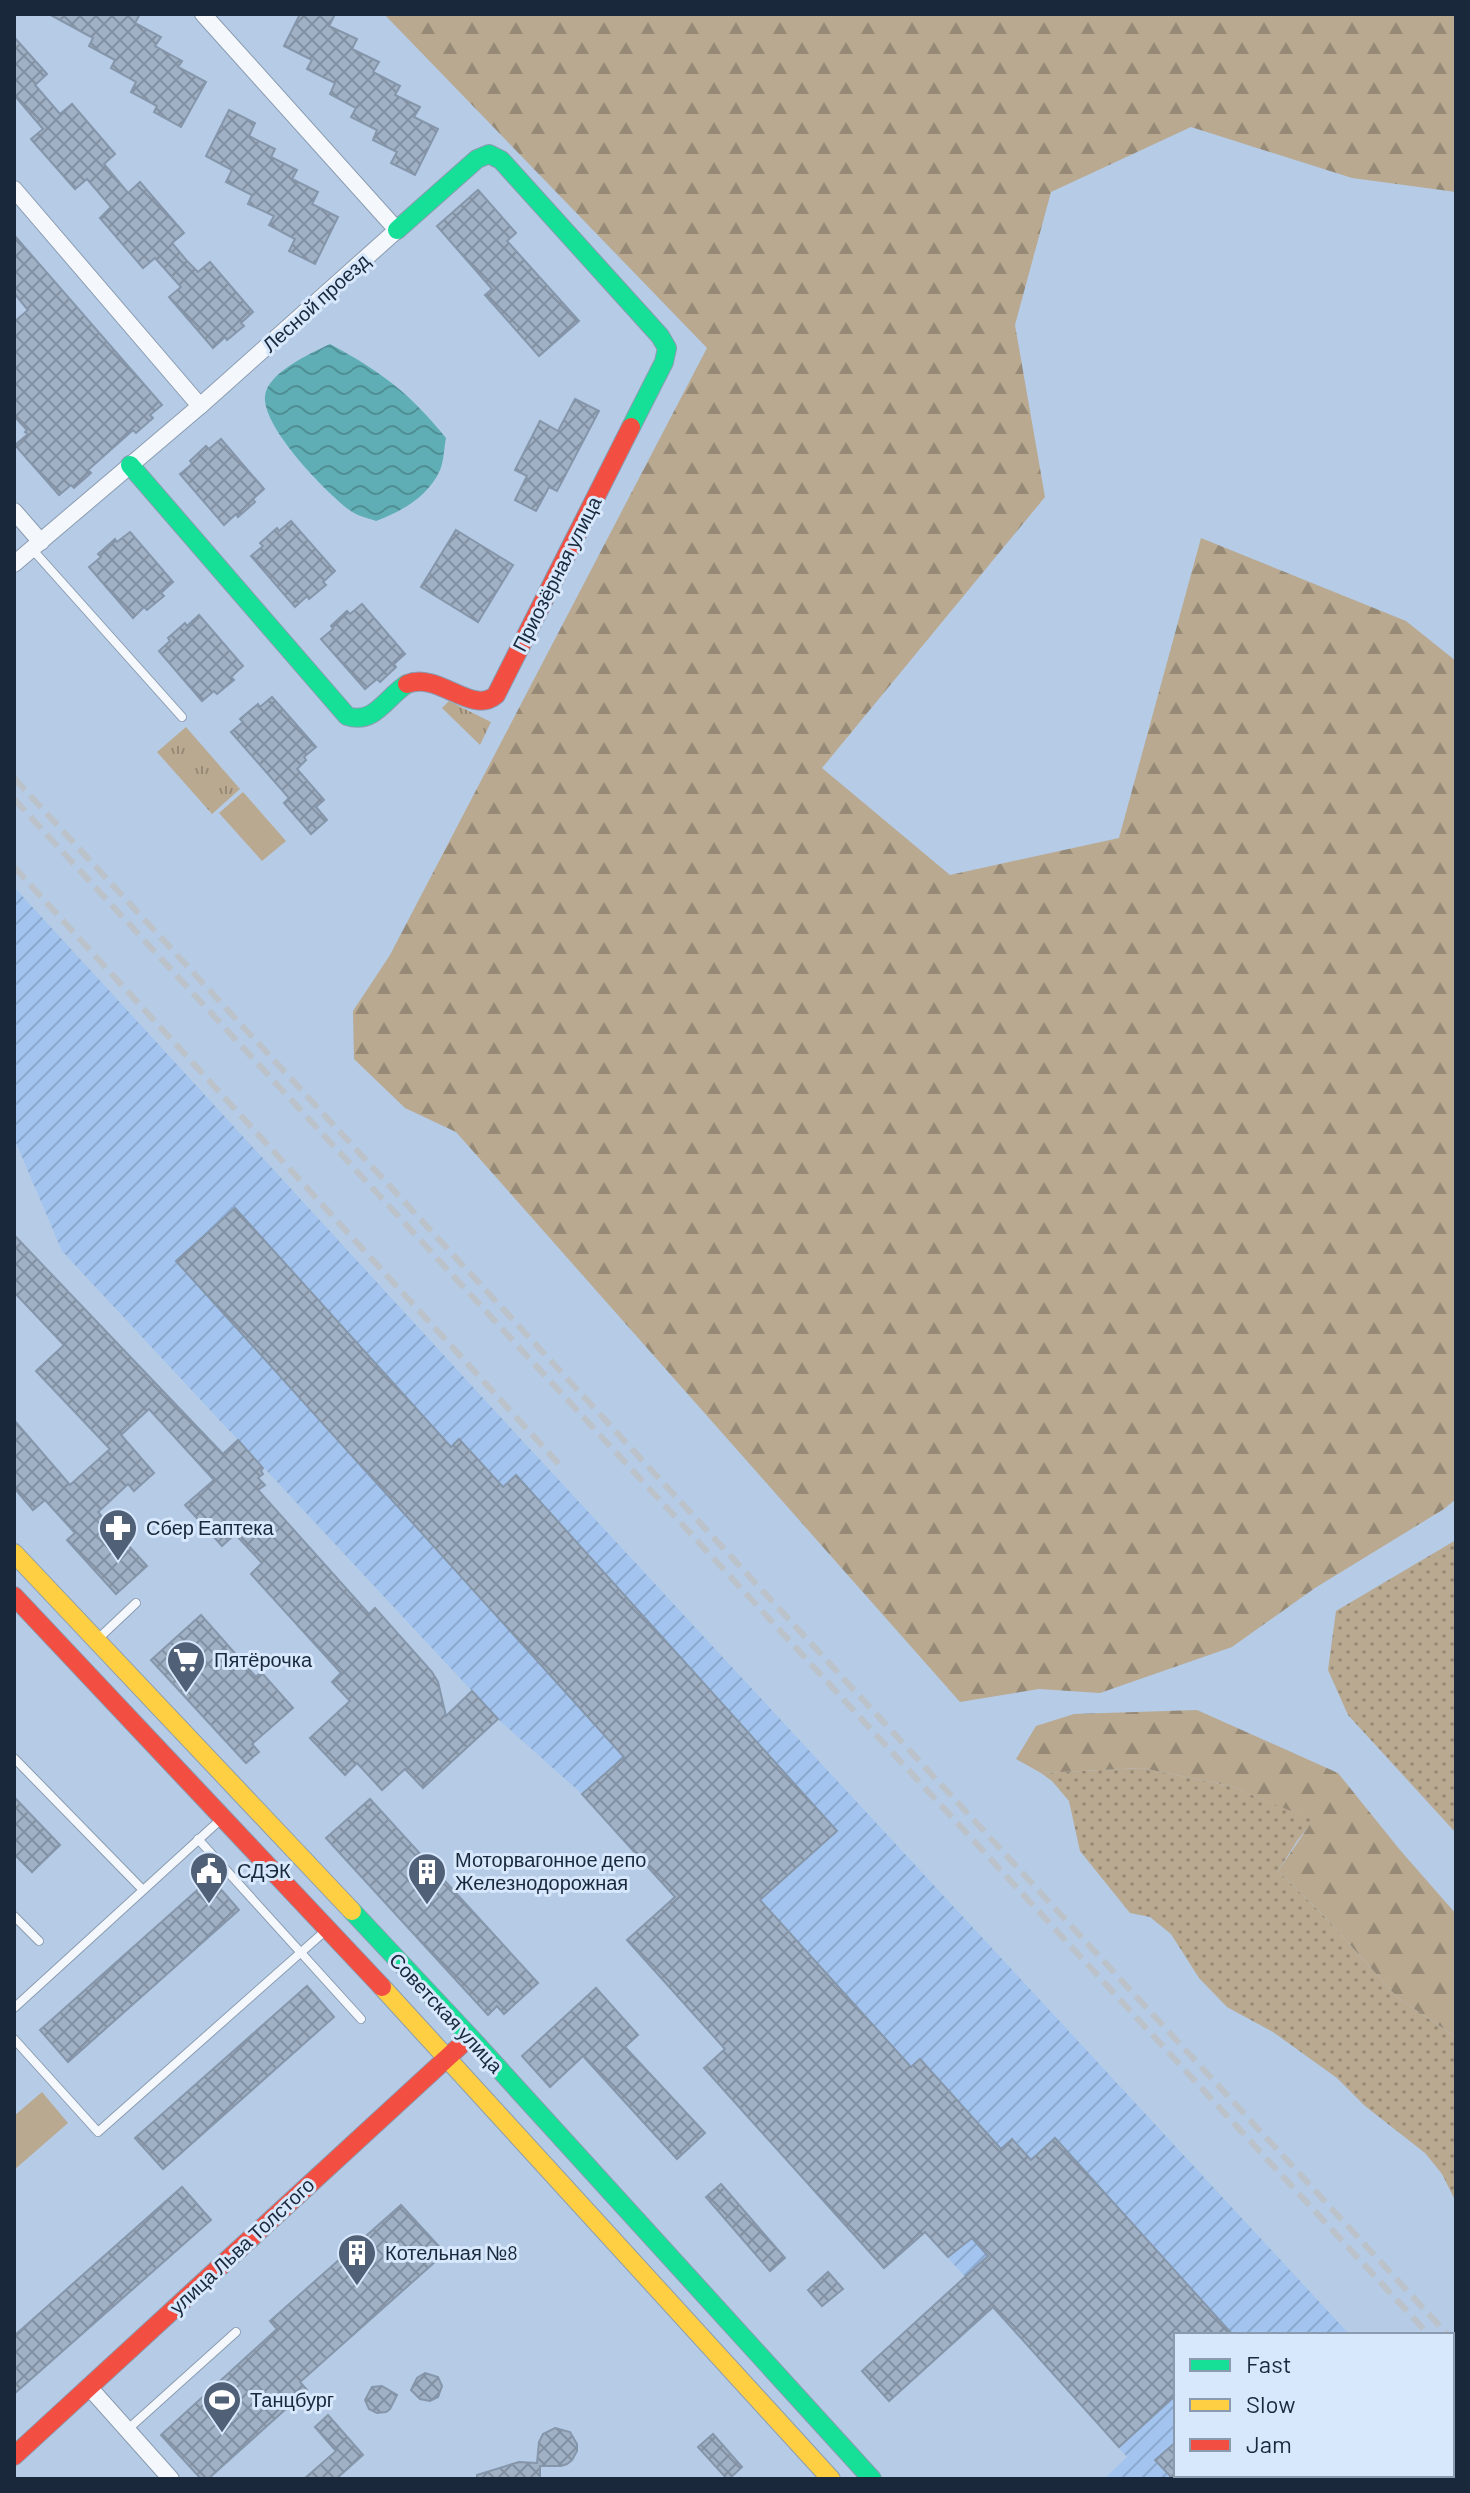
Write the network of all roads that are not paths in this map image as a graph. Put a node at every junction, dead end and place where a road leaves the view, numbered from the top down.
1 (203, 14) edge
2 (14, 189) edge
3 (397, 230) junction
4 (200, 406) junction
5 (130, 465) junction
6 (14, 511) edge
7 (36, 545) junction
8 (14, 564) edge
9 (182, 717) dead end
10 (14, 1553) edge
11 (14, 1596) edge
12 (136, 1603) dead end
13 (96, 1640) junction
14 (14, 1758) edge
15 (223, 1817) junction
16 (198, 1839) junction
17 (143, 1890) junction
18 (14, 1916) edge
19 (327, 1929) junction
20 (39, 1941) dead end
21 (301, 1952) junction
22 (14, 2008) edge
23 (361, 2019) dead end
24 (470, 2037) junction
25 (14, 2039) edge
26 (448, 2057) junction
27 (236, 2332) dead end
28 (89, 2387) junction
29 (127, 2430) junction
30 (14, 2456) edge
31 (171, 2479) edge
32 (831, 2479) edge
33 (872, 2479) edge

1 - 3 street
2 - 4 street
3 - 4 street, Лесной проезд
3 - 5 main road, Приозёрная улица
4 - 5 street, Лесной проезд
5 - 7 street, Лесной проезд
6 - 7 street
7 - 8 street, Лесной проезд
7 - 9 lane
10 - 13 main road, Советская улица
11 - 15 main road, Советская улица
12 - 13 lane
13 - 24 main road, Советская улица
14 - 17 lane
15 - 16 lane
15 - 19 main road, Советская улица
16 - 17 lane
16 - 21 lane
17 - 22 lane
18 - 20 lane
19 - 21 lane
19 - 26 main road, Советская улица
21 - 23 lane
21 - 25 lane
24 - 26 main road, улица Льва Толстого
24 - 33 main road, Советская улица
26 - 28 main road, улица Льва Толстого
26 - 32 main road, Советская улица
27 - 29 lane
28 - 29 street
28 - 30 main road, улица Льва Толстого
29 - 31 street

